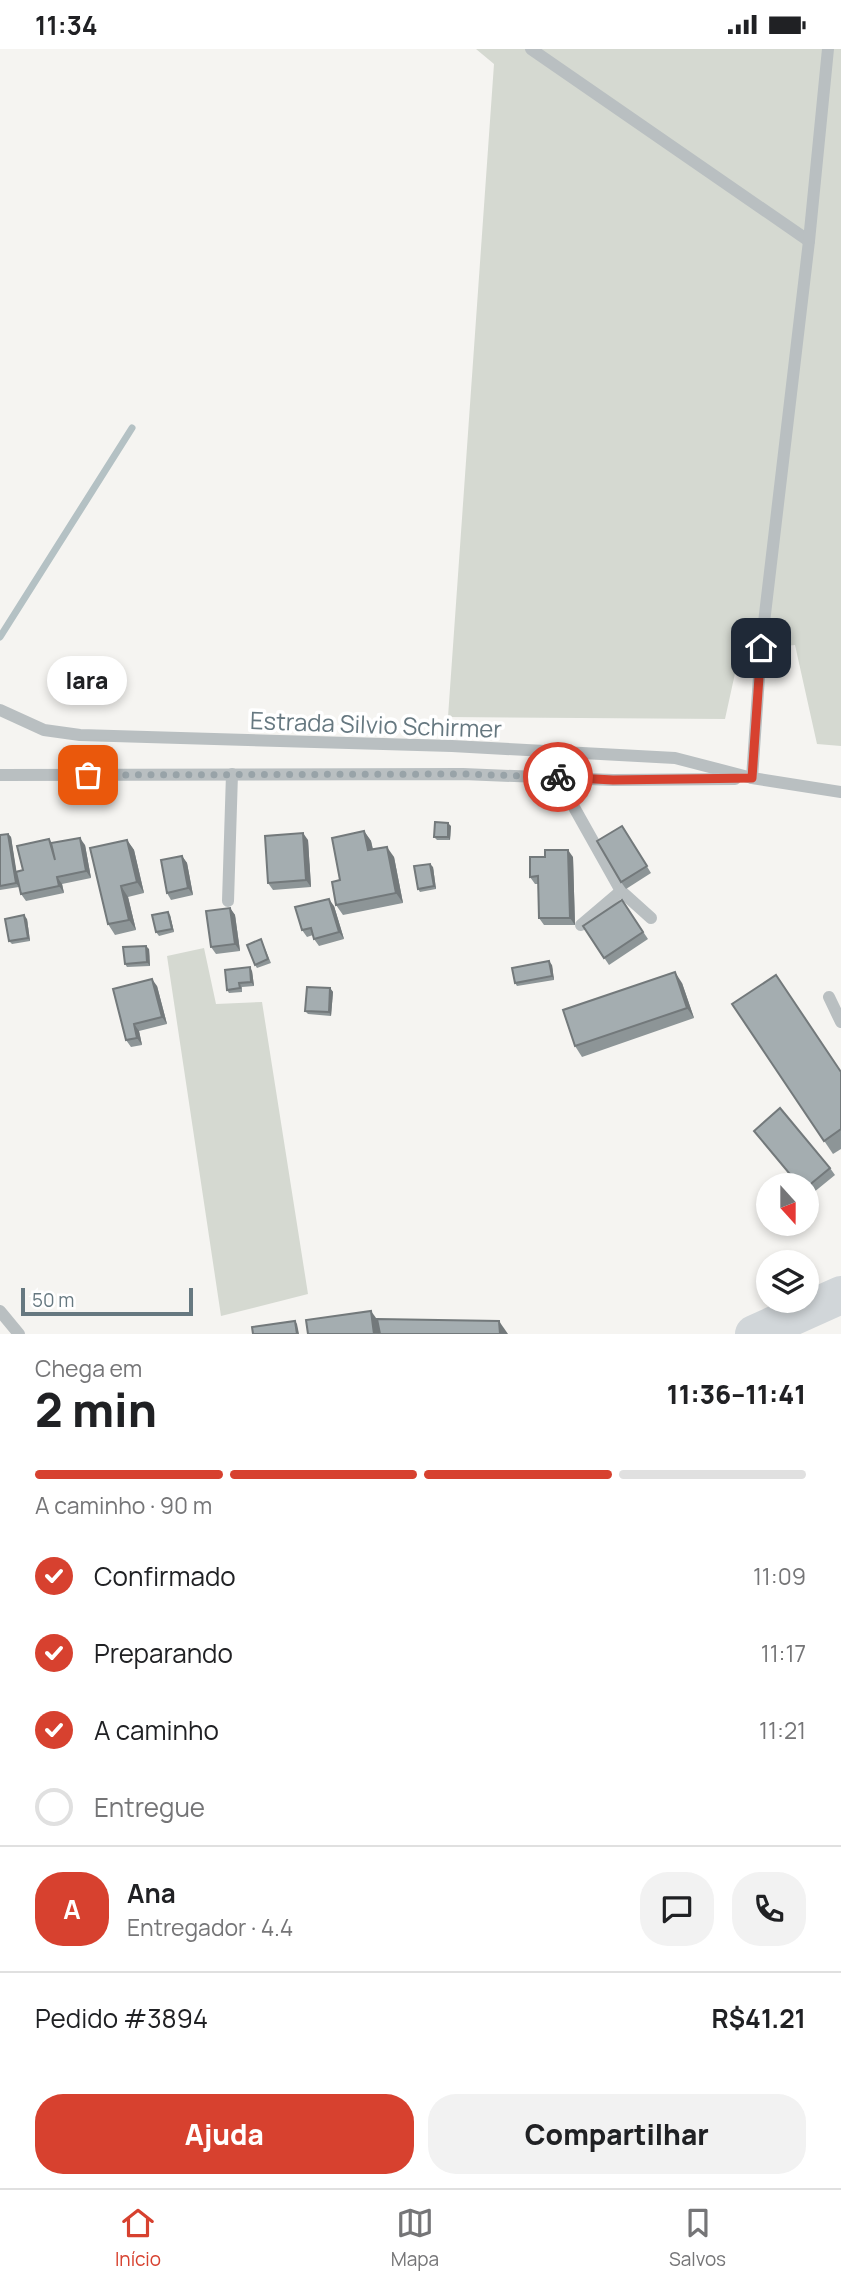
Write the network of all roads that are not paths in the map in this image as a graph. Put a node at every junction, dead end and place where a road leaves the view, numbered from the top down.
1 (531, 49) edge
2 (828, 49) edge
3 (810, 241) junction
4 (0, 710) edge
5 (0, 775) edge
6 (232, 775) junction
7 (557, 777) junction
8 (752, 778) junction
9 (841, 792) edge
10 (621, 891) junction
11 (228, 901) dead end
12 (651, 918) dead end
13 (581, 925) edge
14 (829, 997) dead end
15 (841, 1022) edge
16 (841, 1294) edge
17 (0, 1311) edge
18 (19, 1334) edge
19 (754, 1334) edge

1 - 3 street
2 - 3 street
3 - 8 street
4 - 8 street, Estrada Silvio Schirmer
5 - 6 street, Estrada Silvio Schirmer
6 - 7 street, Estrada Silvio Schirmer
6 - 11 street
7 - 8 street, Estrada Silvio Schirmer
7 - 10 street
8 - 9 street, Estrada Silvio Schirmer
10 - 12 street
10 - 13 street
14 - 15 street
16 - 19 highway
17 - 18 street

